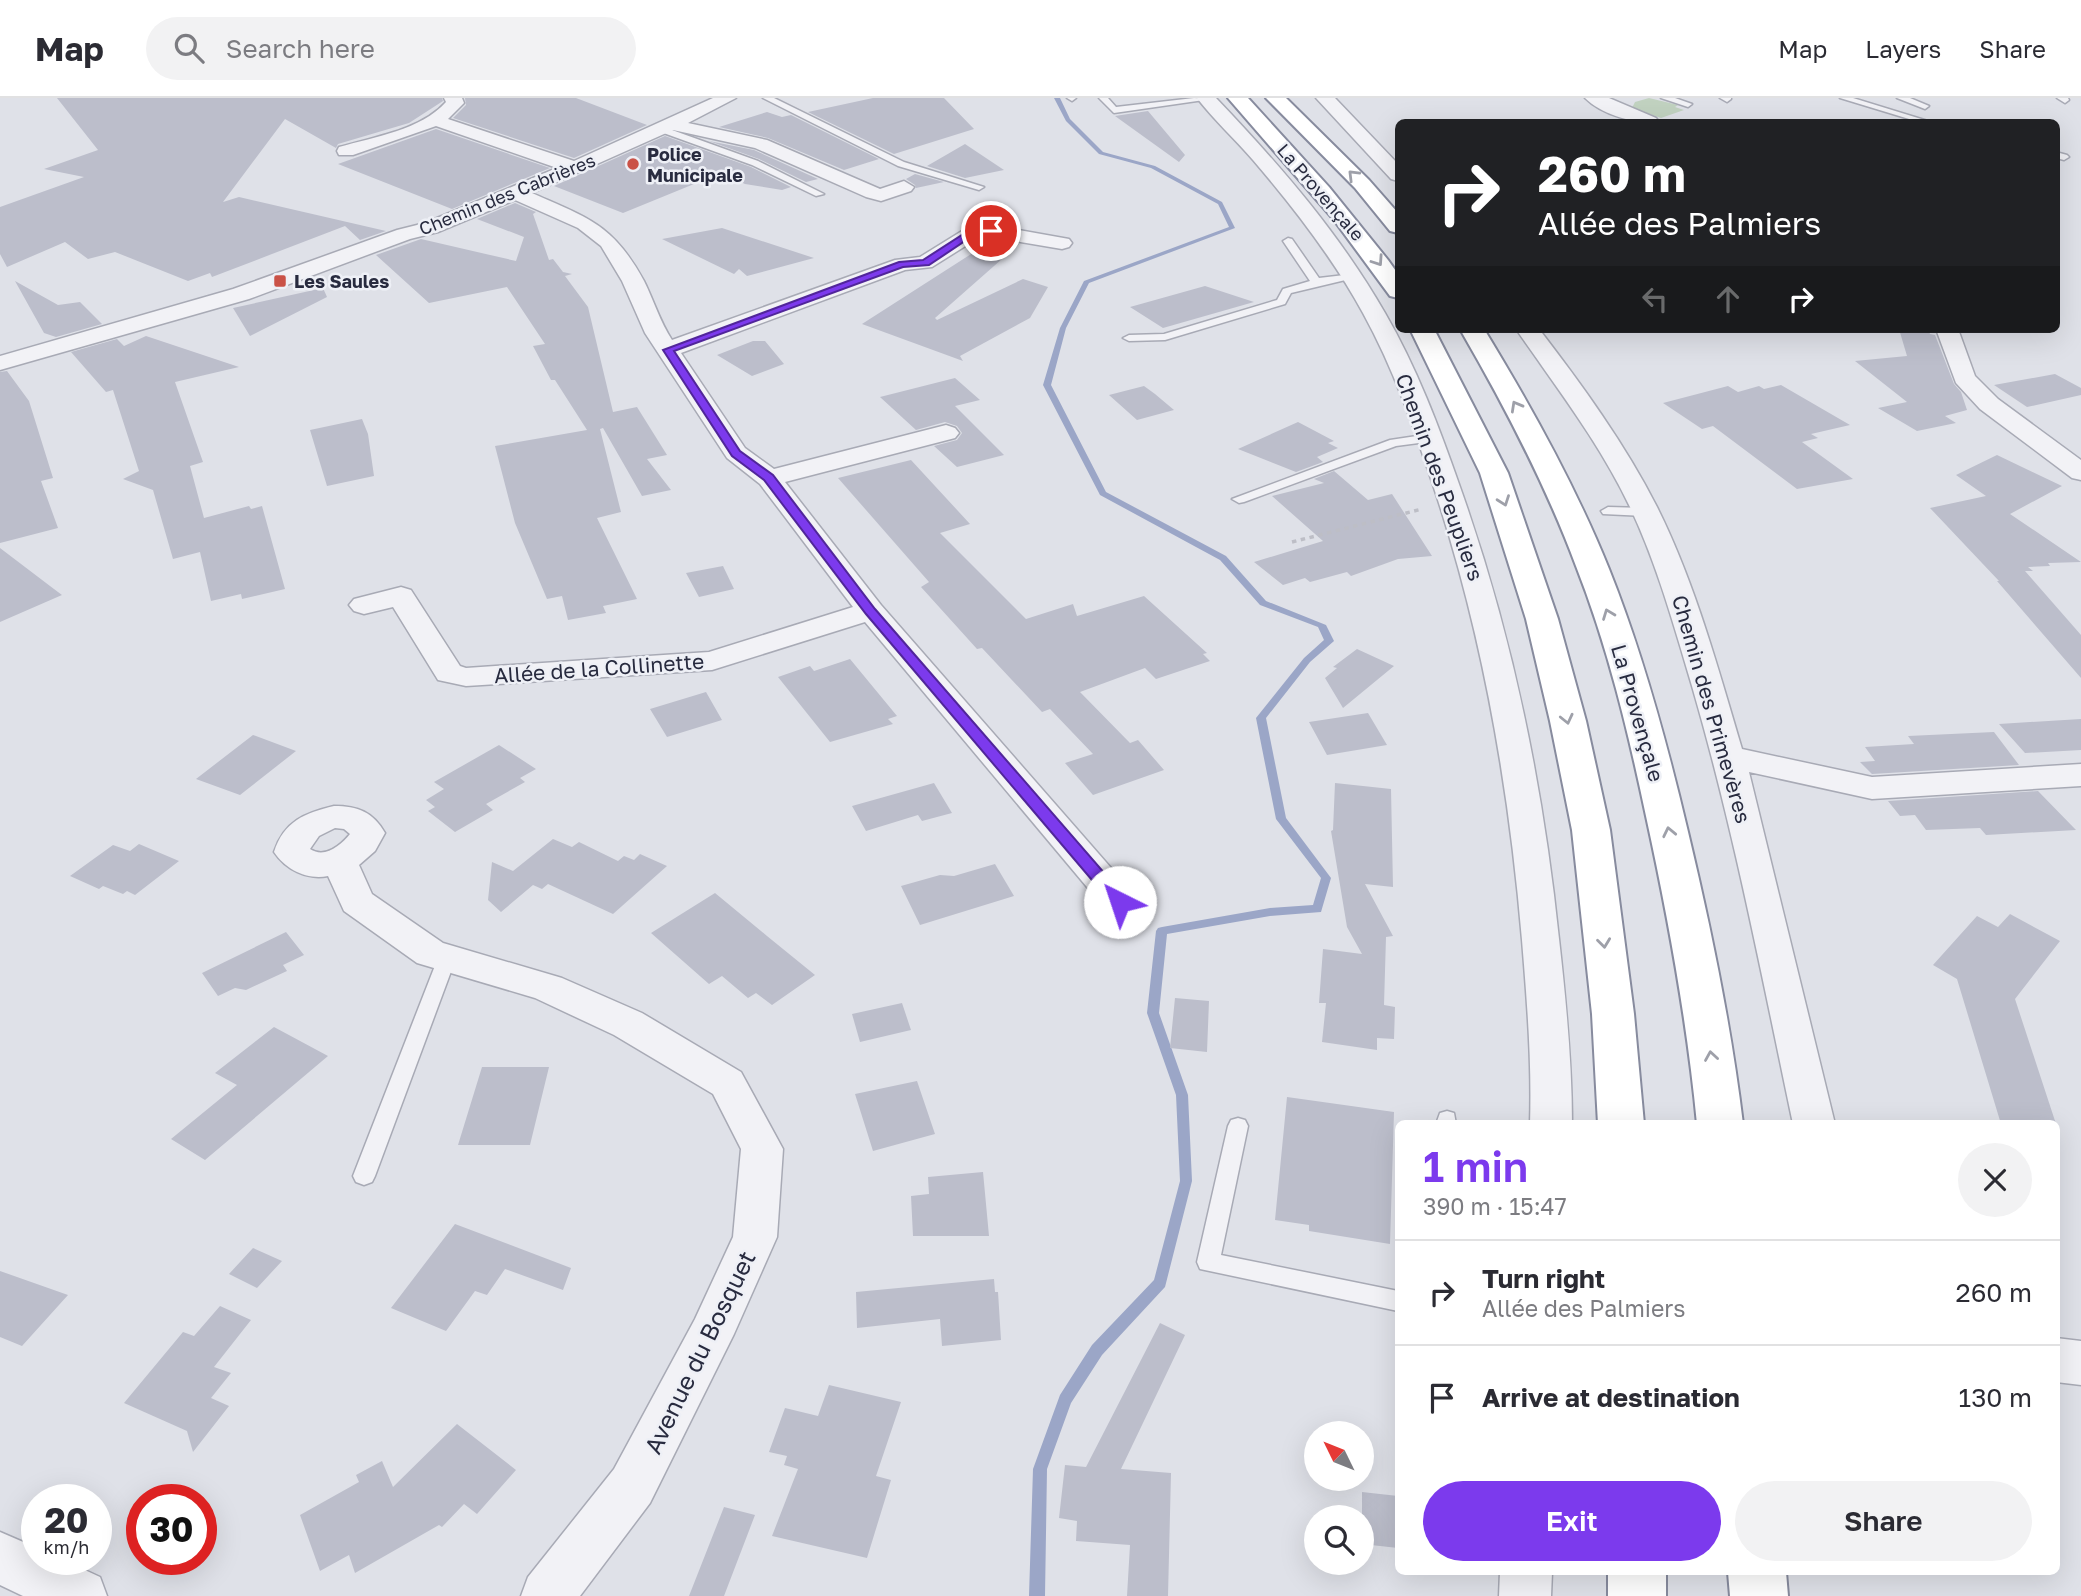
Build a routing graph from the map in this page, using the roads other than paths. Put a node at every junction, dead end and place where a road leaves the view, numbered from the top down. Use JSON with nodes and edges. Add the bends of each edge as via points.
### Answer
{"nodes":[{"id":1,"x":453,"y":98,"type":"edge"},
{"id":2,"x":727,"y":98,"type":"edge"},
{"id":3,"x":766,"y":98,"type":"edge"},
{"id":4,"x":1103,"y":98,"type":"edge"},
{"id":5,"x":1237,"y":98,"type":"edge"},
{"id":6,"x":1275,"y":98,"type":"edge"},
{"id":7,"x":1325,"y":98,"type":"edge"},
{"id":8,"x":1665,"y":98,"type":"edge"},
{"id":9,"x":1844,"y":98,"type":"edge"},
{"id":10,"x":1901,"y":98,"type":"edge"},
{"id":11,"x":1207,"y":99,"type":"edge"},
{"id":12,"x":1602,"y":99,"type":"edge"},
{"id":13,"x":1693,"y":101,"type":"edge"},
{"id":14,"x":683,"y":103,"type":"dead end"},
{"id":15,"x":1925,"y":106,"type":"dead end"},
{"id":16,"x":704,"y":108,"type":"junction"},
{"id":17,"x":1642,"y":119,"type":"edge"},
{"id":18,"x":1917,"y":119,"type":"edge"},
{"id":19,"x":435,"y":120,"type":"junction"},
{"id":20,"x":665,"y":127,"type":"junction"},
{"id":21,"x":346,"y":151,"type":"dead end"},
{"id":22,"x":575,"y":168,"type":"junction"},
{"id":23,"x":1395,"y":171,"type":"edge"},
{"id":24,"x":904,"y":187,"type":"dead end"},
{"id":25,"x":979,"y":187,"type":"dead end"},
{"id":26,"x":517,"y":193,"type":"junction"},
{"id":27,"x":819,"y":194,"type":"dead end"},
{"id":28,"x":1395,"y":222,"type":"edge"},
{"id":29,"x":1288,"y":241,"type":"dead end"},
{"id":30,"x":1062,"y":243,"type":"dead end"},
{"id":31,"x":1353,"y":278,"type":"junction"},
{"id":32,"x":1316,"y":282,"type":"junction"},
{"id":33,"x":1395,"y":286,"type":"edge"},
{"id":34,"x":1424,"y":333,"type":"edge"},
{"id":35,"x":1474,"y":333,"type":"edge"},
{"id":36,"x":1530,"y":333,"type":"edge"},
{"id":37,"x":1948,"y":333,"type":"edge"},
{"id":38,"x":1129,"y":338,"type":"dead end"},
{"id":39,"x":668,"y":350,"type":"junction"},
{"id":40,"x":0,"y":363,"type":"edge"},
{"id":41,"x":946,"y":433,"type":"dead end"},
{"id":42,"x":1430,"y":438,"type":"junction"},
{"id":43,"x":2081,"y":472,"type":"edge"},
{"id":44,"x":769,"y":478,"type":"junction"},
{"id":45,"x":1239,"y":499,"type":"dead end"},
{"id":46,"x":1608,"y":511,"type":"dead end"},
{"id":47,"x":1645,"y":512,"type":"junction"},
{"id":48,"x":364,"y":605,"type":"dead end"},
{"id":49,"x":871,"y":611,"type":"junction"},
{"id":50,"x":1729,"y":757,"type":"junction"},
{"id":51,"x":2081,"y":775,"type":"edge"},
{"id":52,"x":340,"y":861,"type":"dead end"},
{"id":53,"x":1120,"y":902,"type":"dead end"},
{"id":54,"x":447,"y":958,"type":"junction"},
{"id":55,"x":1551,"y":1120,"type":"edge"},
{"id":56,"x":1621,"y":1120,"type":"edge"},
{"id":57,"x":1719,"y":1120,"type":"edge"},
{"id":58,"x":1813,"y":1120,"type":"edge"},
{"id":59,"x":1238,"y":1126,"type":"dead end"},
{"id":60,"x":363,"y":1176,"type":"dead end"},
{"id":61,"x":1395,"y":1300,"type":"edge"},
{"id":62,"x":2060,"y":1360,"type":"edge"},
{"id":63,"x":2081,"y":1363,"type":"edge"},
{"id":64,"x":0,"y":1558,"type":"edge"},
{"id":65,"x":1526,"y":1575,"type":"edge"},
{"id":66,"x":1637,"y":1575,"type":"edge"},
{"id":67,"x":1757,"y":1575,"type":"edge"},
{"id":68,"x":81,"y":1596,"type":"edge"},
{"id":69,"x":547,"y":1596,"type":"edge"},
{"id":70,"x":1525,"y":1596,"type":"edge"},
{"id":71,"x":1637,"y":1596,"type":"edge"},
{"id":72,"x":1759,"y":1596,"type":"edge"}],
"edges":[{"from":1,"to":19,"type":"street","via":[[451,110]]},
{"from":2,"to":16,"type":"street","name":"Chemin des Cabrières"},
{"from":3,"to":25,"type":"lane","via":[[901,164]]},
{"from":4,"to":11,"type":"lane","via":[[1114,110]]},
{"from":5,"to":33,"type":"highway","name":"La Provençale","one_way":true,"via":[[1367,244]]},
{"from":28,"to":6,"type":"highway","name":"La Provençale","one_way":true},
{"from":7,"to":23,"type":"street"},
{"from":8,"to":13,"type":"lane"},
{"from":9,"to":18,"type":"lane"},
{"from":10,"to":15,"type":"lane"},
{"from":11,"to":31,"type":"street","name":"Chemin des Peupliers","via":[[1264,158]]},
{"from":12,"to":17,"type":"street","via":[[1606,105]]},
{"from":14,"to":16,"type":"street"},
{"from":16,"to":20,"type":"street","name":"Chemin des Cabrières"},
{"from":19,"to":21,"type":"street"},
{"from":19,"to":22,"type":"street"},
{"from":20,"to":22,"type":"street","name":"Chemin des Cabrières"},
{"from":20,"to":24,"type":"street","via":[[761,144],[873,193]]},
{"from":20,"to":27,"type":"lane"},
{"from":22,"to":26,"type":"street","name":"Chemin des Cabrières"},
{"from":26,"to":39,"type":"street","via":[[585,224],[609,242]]},
{"from":26,"to":40,"type":"street","name":"Chemin des Cabrières","via":[[241,294]]},
{"from":29,"to":32,"type":"lane"},
{"from":30,"to":39,"type":"street","via":[[991,231],[969,235],[925,263],[902,264]]},
{"from":31,"to":32,"type":"lane"},
{"from":31,"to":42,"type":"street","name":"Chemin des Peupliers","via":[[1393,349]]},
{"from":32,"to":38,"type":"lane","via":[[1287,291],[1281,302],[1165,337]]},
{"from":34,"to":56,"type":"highway","one_way":true,"via":[[1494,473],[1562,696],[1591,830]]},
{"from":57,"to":35,"type":"highway","name":"La Provençale","one_way":true,"via":[[1689,926],[1659,786],[1621,649],[1544,456]]},
{"from":36,"to":47,"type":"street","name":"Chemin des Primevères","via":[[1572,387]]},
{"from":37,"to":43,"type":"street","via":[[1964,378],[1989,404]]},
{"from":39,"to":44,"type":"street","via":[[736,453]]},
{"from":41,"to":44,"type":"street"},
{"from":42,"to":45,"type":"lane","via":[[1394,443]]},
{"from":42,"to":55,"type":"street","name":"Chemin des Peupliers","via":[[1462,504],[1498,655],[1539,912]]},
{"from":44,"to":49,"type":"street"},
{"from":46,"to":47,"type":"lane"},
{"from":47,"to":50,"type":"street","name":"Chemin des Primevères","via":[[1676,587]]},
{"from":48,"to":49,"type":"street","name":"Allée de la Collinette","via":[[401,596],[449,673],[466,677],[712,661]]},
{"from":49,"to":53,"type":"street"},
{"from":50,"to":51,"type":"street","via":[[1872,788]]},
{"from":50,"to":58,"type":"street","name":"Chemin des Primevères"},
{"from":52,"to":54,"type":"street","name":"Avenue du Bosquet","via":[[357,902],[430,953]]},
{"from":54,"to":60,"type":"lane"},
{"from":54,"to":69,"type":"street","name":"Avenue du Bosquet","via":[[548,988],[628,1024],[727,1083],[762,1149],[755,1237],[711,1334],[632,1486]]},
{"from":59,"to":61,"type":"lane","via":[[1208,1262]]},
{"from":62,"to":63,"type":"street"},
{"from":64,"to":68,"type":"street"},
{"from":65,"to":70,"type":"street"},
{"from":66,"to":71,"type":"highway"},
{"from":67,"to":72,"type":"highway"}]}
